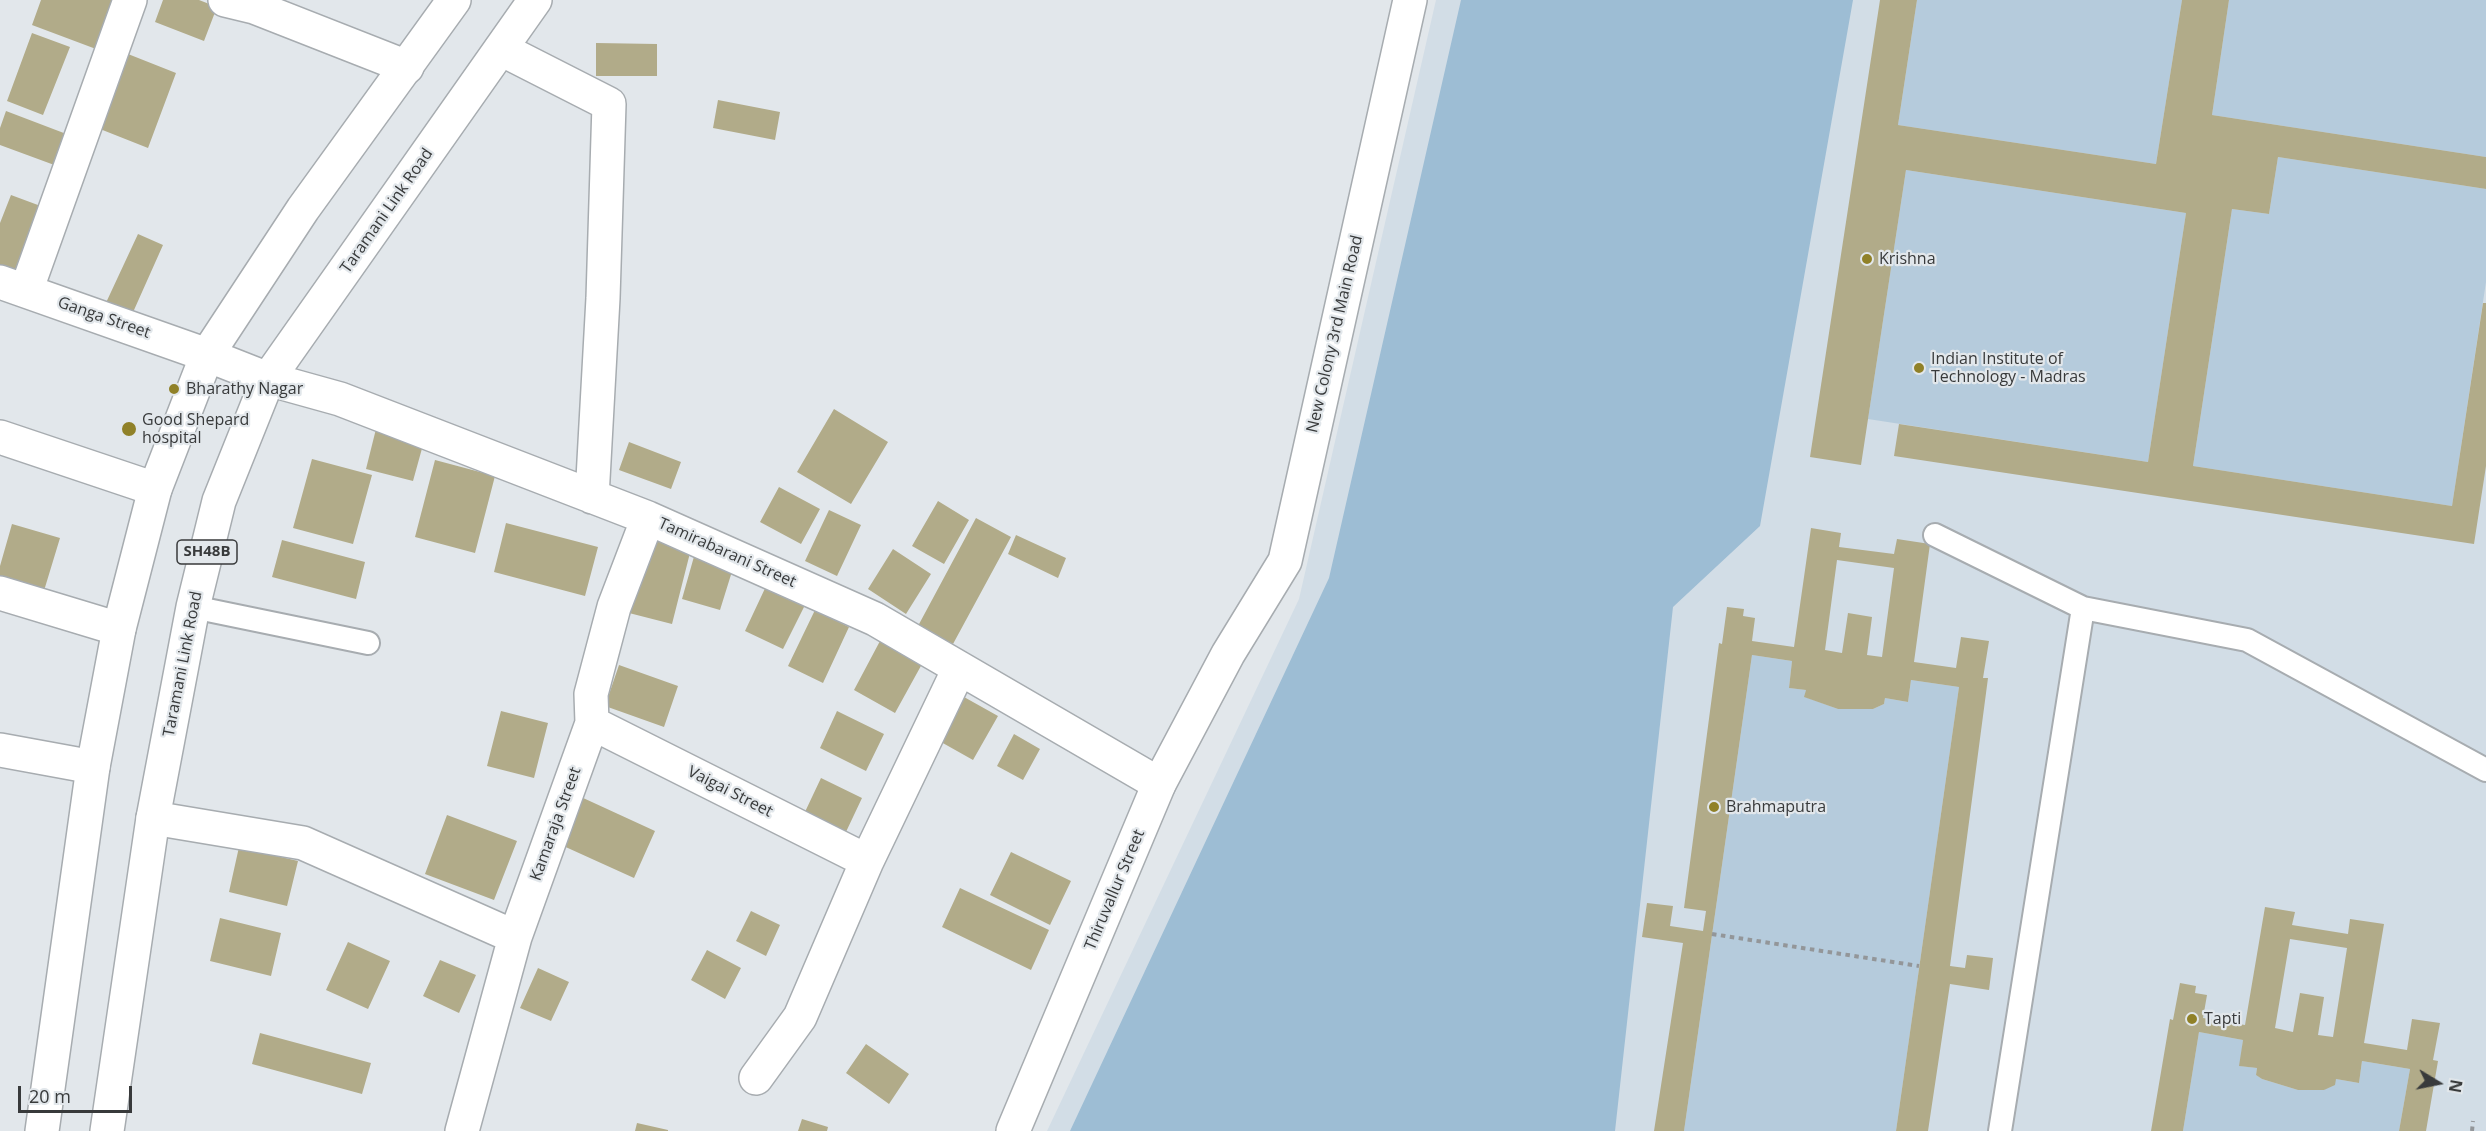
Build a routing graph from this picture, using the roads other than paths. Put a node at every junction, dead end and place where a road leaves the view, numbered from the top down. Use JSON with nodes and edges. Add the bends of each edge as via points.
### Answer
{"nodes":[{"id":1,"x":130,"y":0,"type":"edge"},
{"id":2,"x":225,"y":0,"type":"edge"},
{"id":3,"x":454,"y":0,"type":"edge"},
{"id":4,"x":535,"y":0,"type":"edge"},
{"id":5,"x":1410,"y":0,"type":"edge"},
{"id":6,"x":501,"y":49,"type":"junction"},
{"id":7,"x":406,"y":67,"type":"junction"},
{"id":8,"x":13,"y":287,"type":"edge"},
{"id":9,"x":207,"y":355,"type":"junction"},
{"id":10,"x":268,"y":379,"type":"junction"},
{"id":11,"x":0,"y":437,"type":"edge"},
{"id":12,"x":155,"y":489,"type":"junction"},
{"id":13,"x":592,"y":497,"type":"junction"},
{"id":14,"x":648,"y":518,"type":"junction"},
{"id":15,"x":1935,"y":535,"type":"dead end"},
{"id":16,"x":0,"y":593,"type":"edge"},
{"id":17,"x":194,"y":607,"type":"junction"},
{"id":18,"x":2083,"y":608,"type":"junction"},
{"id":19,"x":119,"y":629,"type":"junction"},
{"id":20,"x":368,"y":643,"type":"dead end"},
{"id":21,"x":1227,"y":654,"type":"joint"},
{"id":22,"x":959,"y":669,"type":"junction"},
{"id":23,"x":592,"y":723,"type":"junction"},
{"id":24,"x":0,"y":750,"type":"edge"},
{"id":25,"x":93,"y":767,"type":"junction"},
{"id":26,"x":2486,"y":770,"type":"edge"},
{"id":27,"x":1159,"y":784,"type":"junction"},
{"id":28,"x":153,"y":818,"type":"junction"},
{"id":29,"x":867,"y":861,"type":"junction"},
{"id":30,"x":515,"y":937,"type":"junction"},
{"id":31,"x":756,"y":1078,"type":"dead end"},
{"id":32,"x":42,"y":1131,"type":"edge"},
{"id":33,"x":107,"y":1131,"type":"edge"},
{"id":34,"x":462,"y":1131,"type":"edge"},
{"id":35,"x":1013,"y":1131,"type":"edge"},
{"id":36,"x":2000,"y":1131,"type":"edge"}],
"edges":[{"from":1,"to":8,"type":"street"},
{"from":2,"to":7,"type":"street","via":[[255,7]]},
{"from":3,"to":7,"type":"street"},
{"from":4,"to":6,"type":"street","name":"Taramani Link Road","number":"SH48B"},
{"from":5,"to":21,"type":"street","name":"New Colony 3rd Main Road","via":[[1285,561]]},
{"from":6,"to":10,"type":"street","name":"Taramani Link Road","number":"SH48B"},
{"from":6,"to":13,"type":"street","via":[[609,104]]},
{"from":7,"to":9,"type":"street","via":[[303,208]]},
{"from":8,"to":9,"type":"street","name":"Ganga Street"},
{"from":9,"to":10,"type":"street","name":"Ganga Street"},
{"from":9,"to":12,"type":"street"},
{"from":10,"to":13,"type":"street","name":"Tamirabarani Street","via":[[340,399]]},
{"from":10,"to":17,"type":"street","name":"Taramani Link Road","number":"SH48B","via":[[219,501]]},
{"from":11,"to":12,"type":"street"},
{"from":12,"to":19,"type":"street"},
{"from":13,"to":14,"type":"street","name":"Tamirabarani Street"},
{"from":14,"to":22,"type":"street","name":"Tamirabarani Street","via":[[875,619]]},
{"from":14,"to":23,"type":"street","name":"Kamaraja Street","via":[[611,618],[591,694]]},
{"from":15,"to":18,"type":"lane"},
{"from":16,"to":19,"type":"street"},
{"from":17,"to":20,"type":"lane"},
{"from":17,"to":28,"type":"street","name":"Taramani Link Road","number":"SH48B"},
{"from":18,"to":26,"type":"lane","via":[[2247,640]]},
{"from":18,"to":36,"type":"lane"},
{"from":19,"to":25,"type":"street"},
{"from":21,"to":27,"type":"street","name":"Thiruvallur Street"},
{"from":22,"to":27,"type":"street","name":"Tamirabarani Street"},
{"from":22,"to":29,"type":"street"},
{"from":23,"to":29,"type":"street","name":"Vaigai Street"},
{"from":23,"to":30,"type":"street","name":"Kamaraja Street"},
{"from":24,"to":25,"type":"street"},
{"from":25,"to":32,"type":"street"},
{"from":27,"to":35,"type":"street","name":"Thiruvallur Street"},
{"from":28,"to":30,"type":"street","via":[[303,843]]},
{"from":28,"to":33,"type":"street","name":"Taramani Link Road","number":"SH48B"},
{"from":29,"to":31,"type":"street","via":[[800,1017]]},
{"from":30,"to":34,"type":"street","name":"Kamaraja Street"}]}
